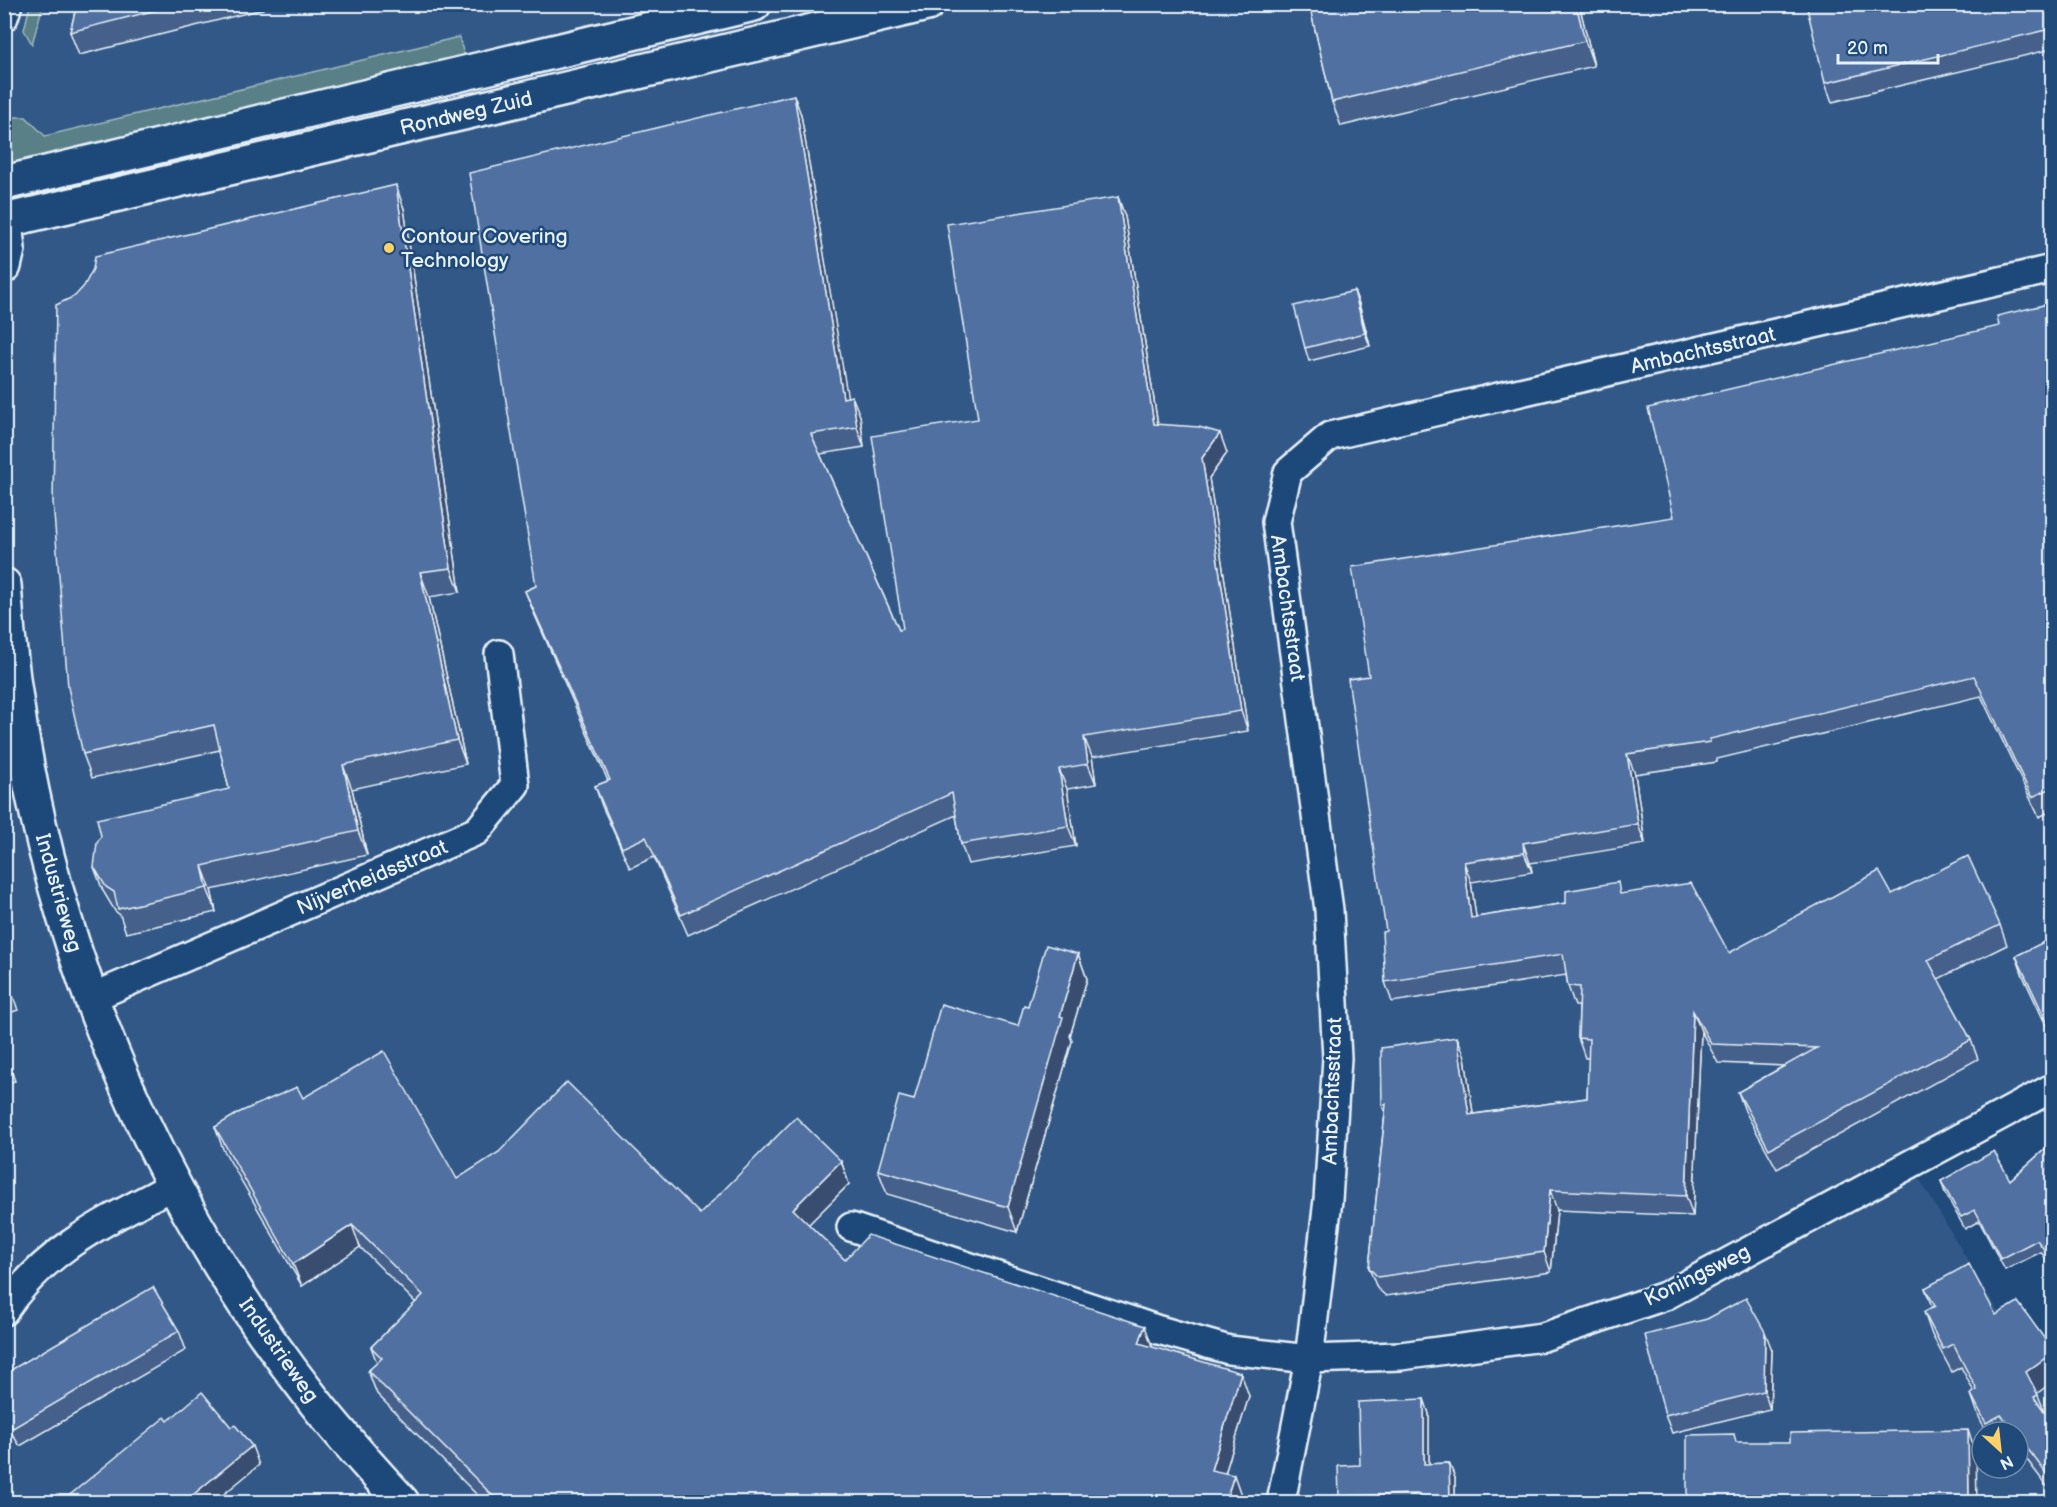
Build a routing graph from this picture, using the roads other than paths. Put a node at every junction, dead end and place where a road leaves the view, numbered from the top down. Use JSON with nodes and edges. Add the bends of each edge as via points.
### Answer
{"nodes":[{"id":1,"x":8,"y":4,"type":"edge"},
{"id":2,"x":754,"y":4,"type":"edge"},
{"id":3,"x":927,"y":4,"type":"edge"},
{"id":4,"x":4,"y":17,"type":"edge"},
{"id":5,"x":4,"y":183,"type":"edge"},
{"id":6,"x":5,"y":219,"type":"edge"},
{"id":7,"x":4,"y":266,"type":"edge"},
{"id":8,"x":2052,"y":269,"type":"edge"},
{"id":9,"x":4,"y":585,"type":"edge"},
{"id":10,"x":499,"y":654,"type":"dead end"},
{"id":11,"x":91,"y":998,"type":"junction"},
{"id":12,"x":2052,"y":1088,"type":"edge"},
{"id":13,"x":174,"y":1185,"type":"junction"},
{"id":14,"x":851,"y":1227,"type":"dead end"},
{"id":15,"x":4,"y":1311,"type":"edge"},
{"id":16,"x":1309,"y":1359,"type":"junction"},
{"id":17,"x":402,"y":1503,"type":"edge"},
{"id":18,"x":1281,"y":1503,"type":"edge"}],
"edges":[{"from":1,"to":4,"type":"street"},
{"from":2,"to":5,"type":"main road","name":"Rondweg Zuid"},
{"from":3,"to":6,"type":"main road","name":"Rondweg Zuid"},
{"from":6,"to":7,"type":"main road","via":[[8,249]]},
{"from":8,"to":16,"type":"street","name":"Ambachtsstraat","via":[[1330,436],[1288,472],[1276,522],[1329,910],[1338,1058],[1328,1200]]},
{"from":9,"to":11,"type":"main road","name":"Industrieweg","via":[[8,644],[31,787],[63,917]]},
{"from":10,"to":11,"type":"street","name":"Nijverheidsstraat","via":[[515,785],[477,831]]},
{"from":11,"to":13,"type":"main road","name":"Industrieweg"},
{"from":12,"to":16,"type":"street","name":"Koningsweg","via":[[1665,1296],[1543,1337],[1401,1356]]},
{"from":13,"to":15,"type":"street","via":[[70,1242],[40,1265]]},
{"from":13,"to":17,"type":"main road","name":"Industrieweg","via":[[274,1346],[314,1401]]},
{"from":14,"to":16,"type":"street","via":[[1159,1330],[1229,1350]]},
{"from":16,"to":18,"type":"street","name":"Ambachtsstraat"}]}
